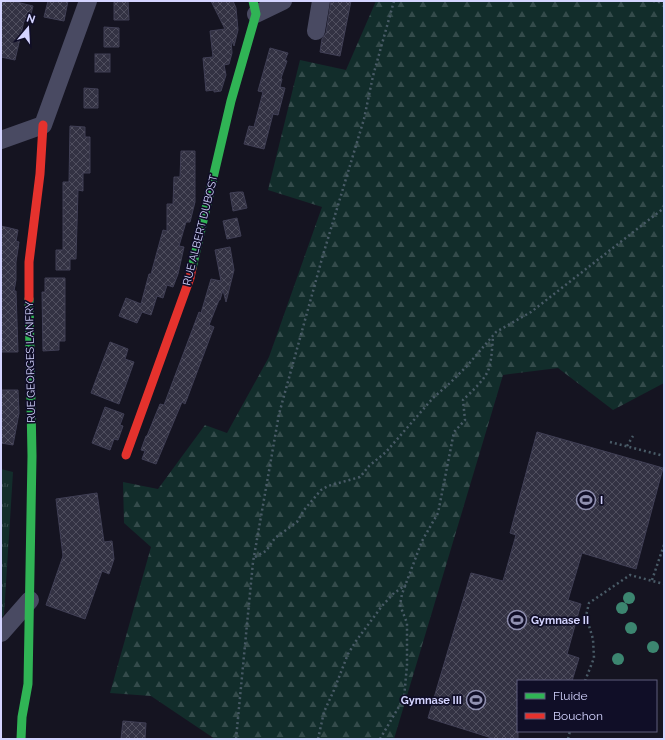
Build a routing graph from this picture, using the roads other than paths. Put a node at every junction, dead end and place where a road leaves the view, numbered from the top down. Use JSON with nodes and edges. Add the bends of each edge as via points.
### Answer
{"nodes":[{"id":1,"x":88,"y":1,"type":"edge"},
{"id":2,"x":283,"y":1,"type":"edge"},
{"id":3,"x":321,"y":1,"type":"edge"},
{"id":4,"x":254,"y":7,"type":"edge"},
{"id":5,"x":316,"y":31,"type":"dead end"},
{"id":6,"x":43,"y":125,"type":"junction"},
{"id":7,"x":1,"y":140,"type":"edge"},
{"id":8,"x":126,"y":455,"type":"dead end"},
{"id":9,"x":30,"y":600,"type":"junction"},
{"id":10,"x":1,"y":633,"type":"edge"},
{"id":11,"x":21,"y":739,"type":"edge"}],
"edges":[{"from":1,"to":6,"type":"street"},
{"from":2,"to":4,"type":"street"},
{"from":3,"to":5,"type":"street"},
{"from":4,"to":8,"type":"street","name":"RUE ALBERT DUBOST","via":[[190,278]]},
{"from":6,"to":7,"type":"street"},
{"from":6,"to":9,"type":"street","name":"RUE GEORGES LANFRY","via":[[29,262],[32,456]]},
{"from":9,"to":10,"type":"street"},
{"from":9,"to":11,"type":"street","name":"RUE GEORGES LANFRY","via":[[28,684]]}]}
